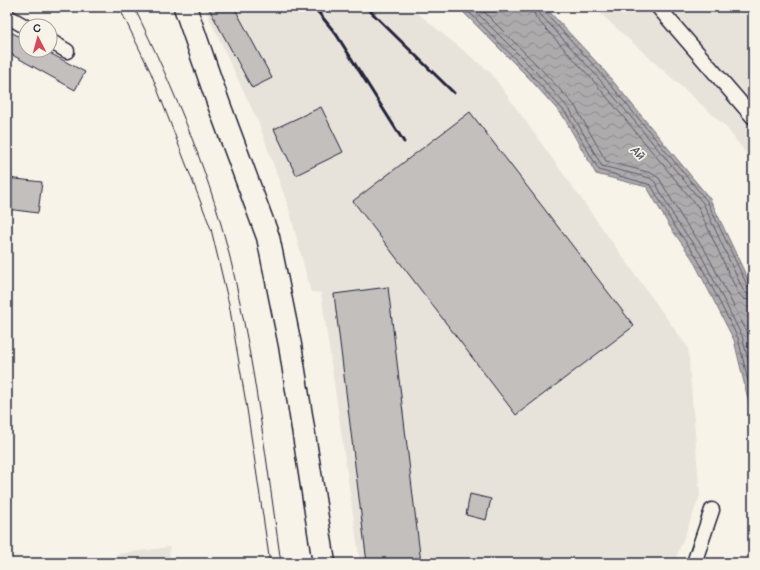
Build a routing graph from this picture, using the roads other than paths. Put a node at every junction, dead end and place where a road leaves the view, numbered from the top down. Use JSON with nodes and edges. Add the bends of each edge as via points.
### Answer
{"nodes":[{"id":1,"x":185,"y":7,"type":"edge"},
{"id":2,"x":658,"y":7,"type":"edge"},
{"id":3,"x":7,"y":16,"type":"edge"},
{"id":4,"x":18,"y":22,"type":"edge"},
{"id":5,"x":58,"y":45,"type":"edge"},
{"id":6,"x":67,"y":50,"type":"dead end"},
{"id":7,"x":753,"y":117,"type":"edge"},
{"id":8,"x":712,"y":510,"type":"dead end"},
{"id":9,"x":324,"y":563,"type":"edge"},
{"id":10,"x":694,"y":563,"type":"edge"}],
"edges":[{"from":1,"to":9,"type":"main road","via":[[268,237],[290,345]]},
{"from":2,"to":7,"type":"lane"},
{"from":3,"to":4,"type":"lane"},
{"from":5,"to":6,"type":"lane"},
{"from":8,"to":10,"type":"lane"}]}
